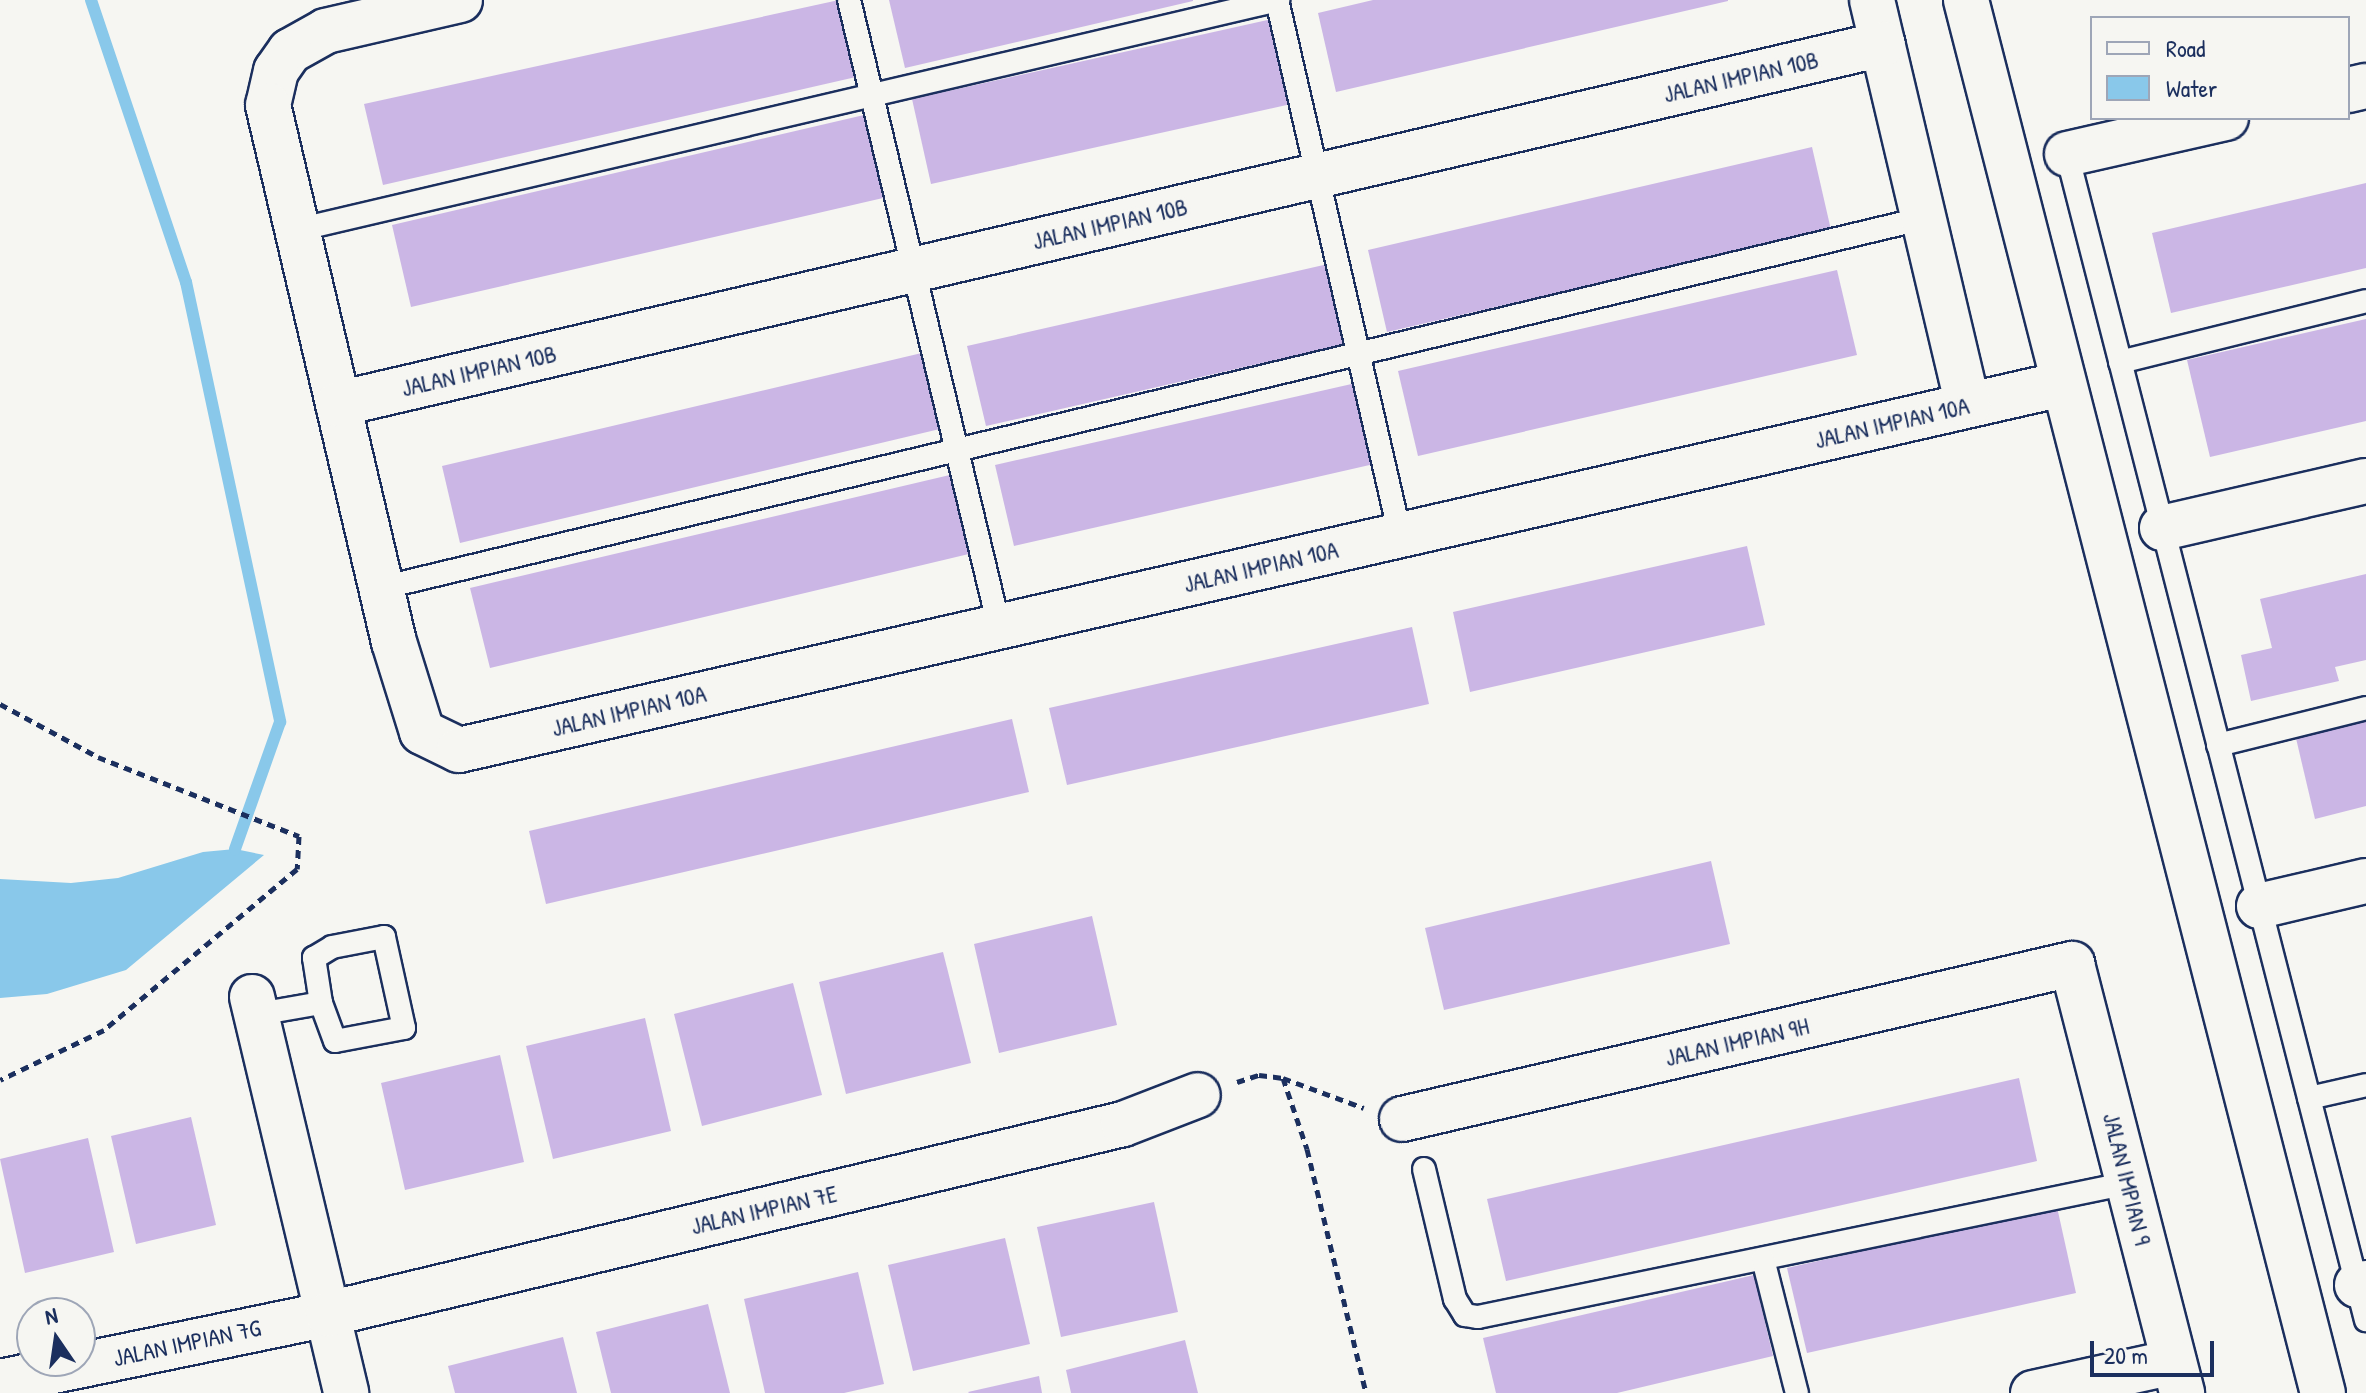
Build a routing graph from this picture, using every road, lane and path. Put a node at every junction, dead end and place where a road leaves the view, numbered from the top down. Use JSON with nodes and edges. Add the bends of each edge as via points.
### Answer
{"nodes":[{"id":1,"x":460,"y":0,"type":"edge"},
{"id":2,"x":849,"y":0,"type":"edge"},
{"id":3,"x":1277,"y":0,"type":"edge"},
{"id":4,"x":1872,"y":0,"type":"edge"},
{"id":5,"x":1966,"y":0,"type":"edge"},
{"id":6,"x":1883,"y":44,"type":"junction"},
{"id":7,"x":872,"y":95,"type":"junction"},
{"id":8,"x":2217,"y":120,"type":"edge"},
{"id":9,"x":2067,"y":154,"type":"joint"},
{"id":10,"x":1318,"y":176,"type":"junction"},
{"id":11,"x":1924,"y":218,"type":"junction"},
{"id":12,"x":297,"y":230,"type":"junction"},
{"id":13,"x":914,"y":270,"type":"junction"},
{"id":14,"x":2366,"y":301,"type":"edge"},
{"id":15,"x":1358,"y":354,"type":"junction"},
{"id":16,"x":2120,"y":362,"type":"junction"},
{"id":17,"x":2062,"y":384,"type":"junction"},
{"id":18,"x":338,"y":404,"type":"junction"},
{"id":19,"x":1968,"y":405,"type":"junction"},
{"id":20,"x":957,"y":450,"type":"junction"},
{"id":21,"x":2366,"y":481,"type":"edge"},
{"id":22,"x":2162,"y":528,"type":"junction"},
{"id":23,"x":1400,"y":535,"type":"junction"},
{"id":24,"x":381,"y":588,"type":"junction"},
{"id":25,"x":999,"y":626,"type":"junction"},
{"id":26,"x":0,"y":704,"type":"edge"},
{"id":27,"x":2366,"y":708,"type":"edge"},
{"id":28,"x":2218,"y":745,"type":"junction"},
{"id":29,"x":2366,"y":881,"type":"edge"},
{"id":30,"x":2259,"y":906,"type":"junction"},
{"id":31,"x":2072,"y":964,"type":"joint"},
{"id":32,"x":321,"y":1003,"type":"junction"},
{"id":33,"x":255,"y":1006,"type":"joint"},
{"id":34,"x":1283,"y":1078,"type":"junction"},
{"id":35,"x":0,"y":1080,"type":"edge"},
{"id":36,"x":2366,"y":1085,"type":"edge"},
{"id":37,"x":1198,"y":1095,"type":"joint"},
{"id":38,"x":2309,"y":1098,"type":"junction"},
{"id":39,"x":1402,"y":1119,"type":"joint"},
{"id":40,"x":1424,"y":1169,"type":"dead end"},
{"id":41,"x":2128,"y":1183,"type":"junction"},
{"id":42,"x":1763,"y":1259,"type":"junction"},
{"id":43,"x":2363,"y":1296,"type":"edge"},
{"id":44,"x":328,"y":1314,"type":"junction"},
{"id":45,"x":2178,"y":1378,"type":"edge"},
{"id":46,"x":0,"y":1382,"type":"edge"},
{"id":47,"x":346,"y":1393,"type":"edge"},
{"id":48,"x":1366,"y":1393,"type":"edge"},
{"id":49,"x":1797,"y":1393,"type":"edge"},
{"id":50,"x":2033,"y":1393,"type":"edge"},
{"id":51,"x":2323,"y":1393,"type":"edge"}],
"edges":[{"from":1,"to":12,"type":"street","via":[[326,31],[290,51],[276,71],[268,105]]},
{"from":2,"to":7,"type":"lane"},
{"from":3,"to":7,"type":"lane"},
{"from":3,"to":10,"type":"lane"},
{"from":4,"to":6,"type":"street"},
{"from":5,"to":17,"type":"street"},
{"from":6,"to":10,"type":"street","name":"JALAN IMPIAN 10B"},
{"from":6,"to":11,"type":"street"},
{"from":7,"to":12,"type":"lane"},
{"from":7,"to":13,"type":"lane"},
{"from":8,"to":9,"type":"street"},
{"from":9,"to":16,"type":"lane"},
{"from":10,"to":13,"type":"street","name":"JALAN IMPIAN 10B"},
{"from":10,"to":15,"type":"lane"},
{"from":11,"to":15,"type":"lane"},
{"from":11,"to":19,"type":"street"},
{"from":12,"to":18,"type":"street"},
{"from":13,"to":18,"type":"street","name":"JALAN IMPIAN 10B"},
{"from":13,"to":20,"type":"lane"},
{"from":14,"to":16,"type":"lane"},
{"from":15,"to":20,"type":"lane"},
{"from":15,"to":23,"type":"lane"},
{"from":16,"to":22,"type":"lane"},
{"from":17,"to":19,"type":"street","name":"JALAN IMPIAN 10A"},
{"from":17,"to":51,"type":"street"},
{"from":18,"to":24,"type":"street"},
{"from":19,"to":23,"type":"street","name":"JALAN IMPIAN 10A"},
{"from":20,"to":24,"type":"lane"},
{"from":20,"to":25,"type":"lane"},
{"from":21,"to":22,"type":"street"},
{"from":22,"to":28,"type":"lane"},
{"from":23,"to":25,"type":"street","name":"JALAN IMPIAN 10A"},
{"from":24,"to":25,"type":"street","name":"JALAN IMPIAN 10A","via":[[422,732],[459,750]]},
{"from":26,"to":35,"type":"path","via":[[98,757],[299,836],[297,869],[104,1030]]},
{"from":27,"to":28,"type":"lane"},
{"from":28,"to":30,"type":"lane"},
{"from":29,"to":30,"type":"street"},
{"from":30,"to":38,"type":"lane"},
{"from":31,"to":39,"type":"street","name":"JALAN IMPIAN 9H"},
{"from":31,"to":41,"type":"street","name":"JALAN IMPIAN 9"},
{"from":32,"to":32,"type":"lane","via":[[314,958],[332,947],[384,937],[404,1028],[335,1041]]},
{"from":32,"to":33,"type":"lane"},
{"from":33,"to":44,"type":"street"},
{"from":34,"to":37,"type":"path","via":[[1259,1075]]},
{"from":34,"to":39,"type":"path","via":[[1327,1098]]},
{"from":34,"to":48,"type":"path","via":[[1307,1149]]},
{"from":36,"to":38,"type":"lane"},
{"from":37,"to":44,"type":"street","name":"JALAN IMPIAN 7E","via":[[1123,1124]]},
{"from":38,"to":43,"type":"lane"},
{"from":40,"to":42,"type":"lane","via":[[1455,1299],[1465,1315],[1478,1317]]},
{"from":41,"to":42,"type":"lane"},
{"from":41,"to":45,"type":"street","name":"JALAN IMPIAN 9"},
{"from":42,"to":49,"type":"lane"},
{"from":44,"to":46,"type":"street","name":"JALAN IMPIAN 7G"},
{"from":44,"to":47,"type":"street"},
{"from":45,"to":50,"type":"street"}]}
